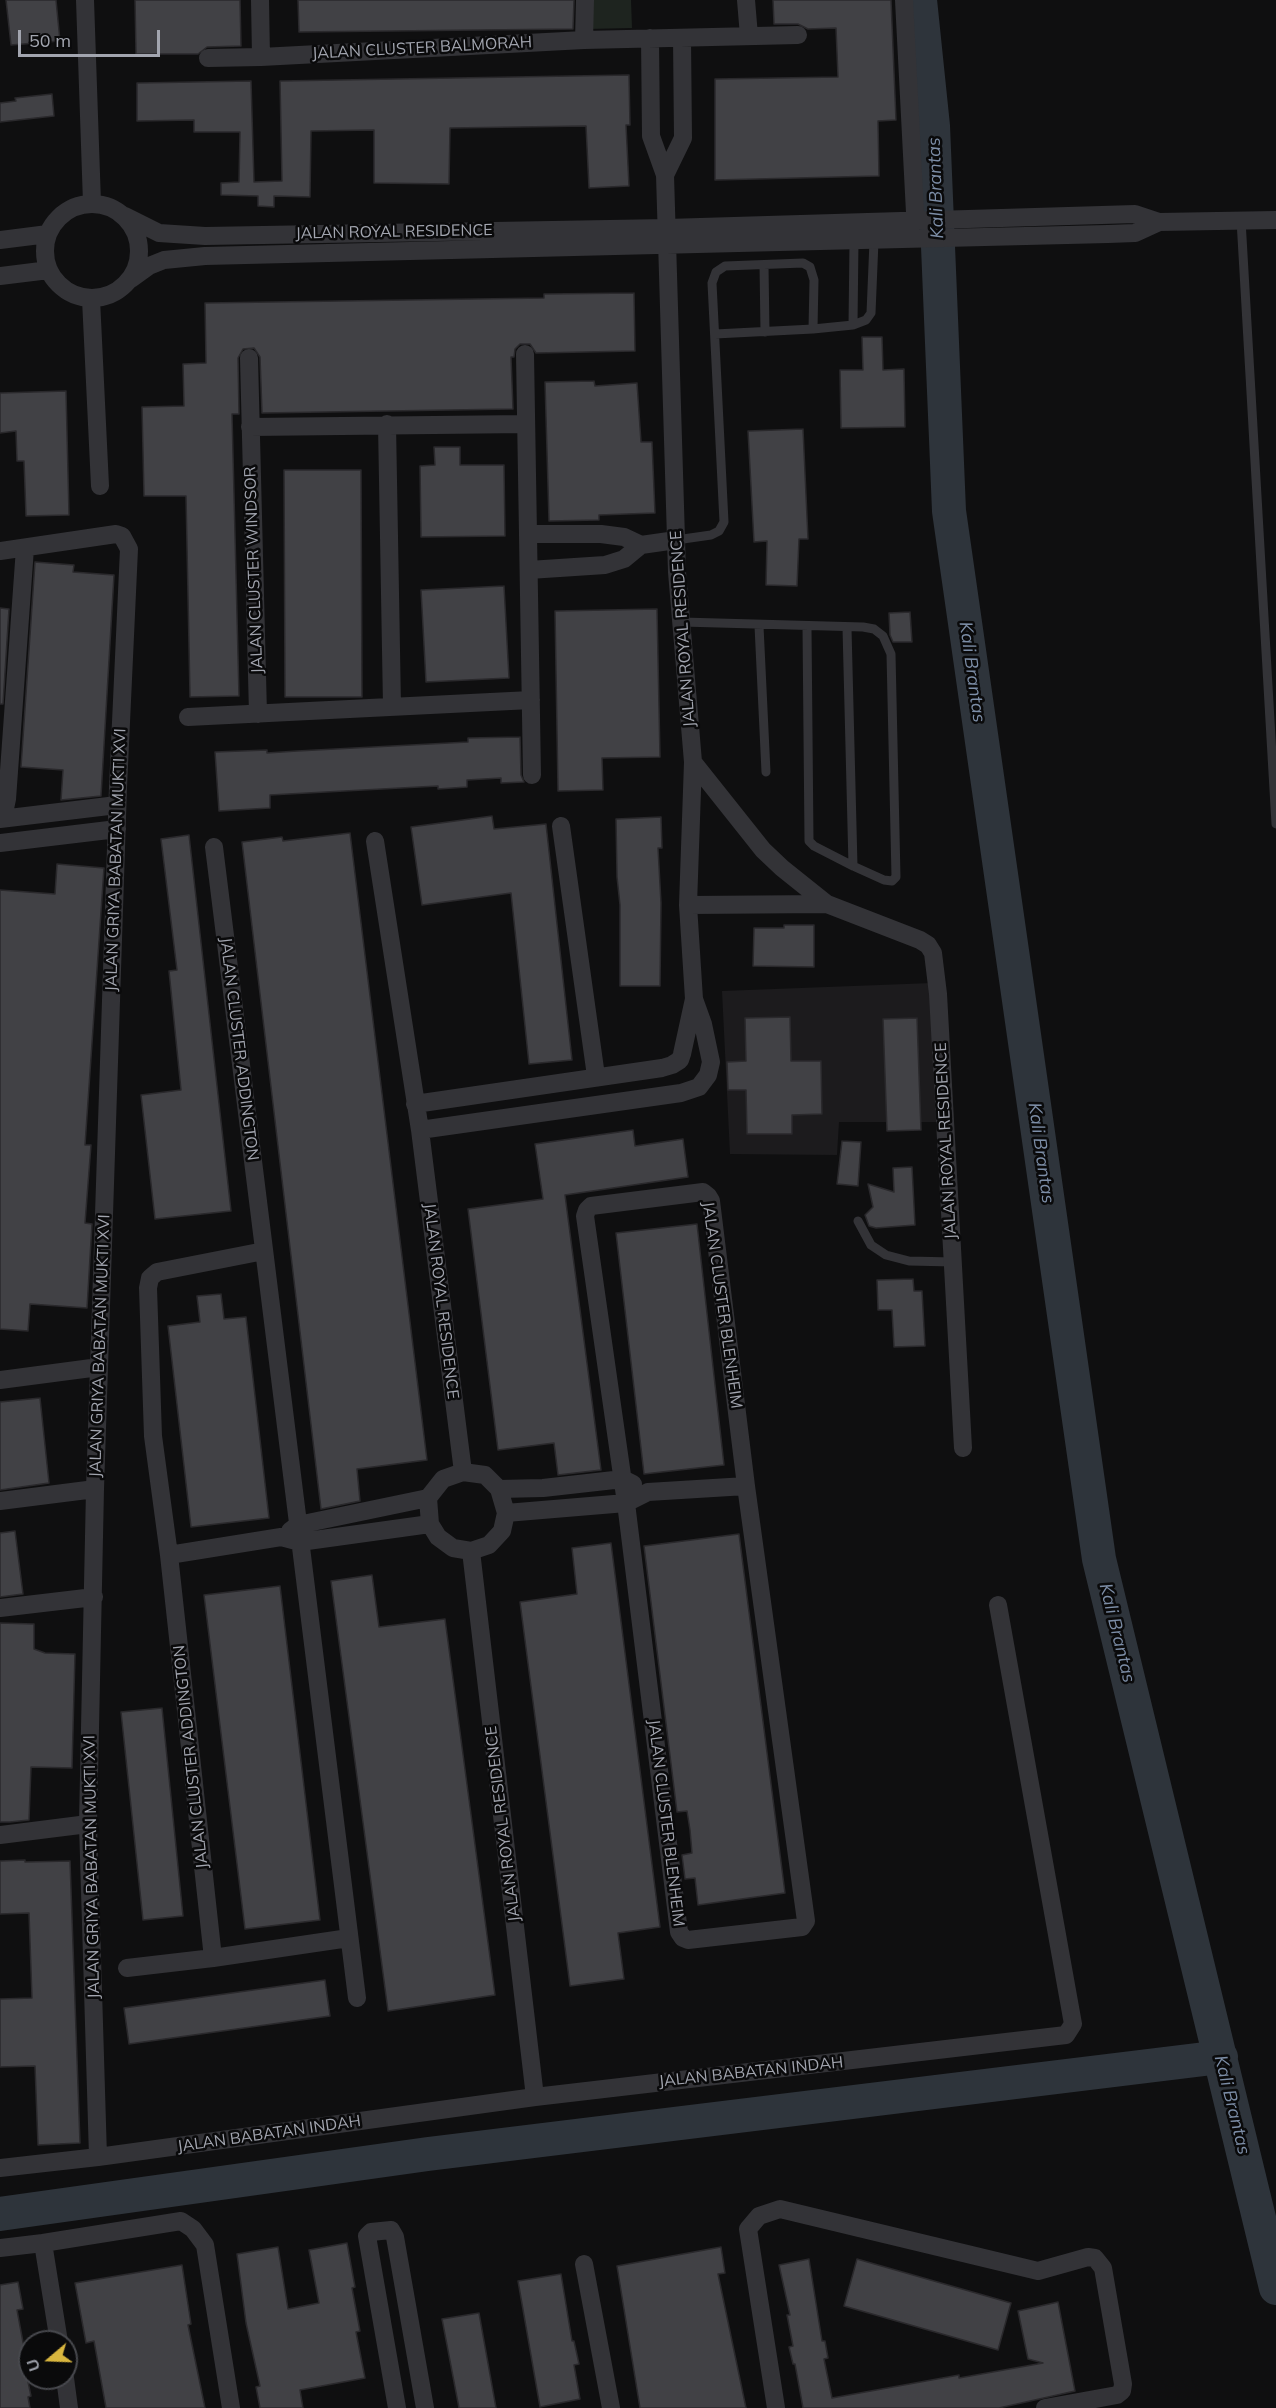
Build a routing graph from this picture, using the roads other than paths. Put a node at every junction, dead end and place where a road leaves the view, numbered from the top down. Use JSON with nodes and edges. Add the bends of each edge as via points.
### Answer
{"nodes":[{"id":1,"x":85,"y":0,"type":"edge"},
{"id":2,"x":260,"y":0,"type":"edge"},
{"id":3,"x":585,"y":0,"type":"edge"},
{"id":4,"x":746,"y":0,"type":"edge"},
{"id":5,"x":904,"y":0,"type":"edge"},
{"id":6,"x":798,"y":35,"type":"dead end"},
{"id":7,"x":749,"y":36,"type":"junction"},
{"id":8,"x":650,"y":38,"type":"junction"},
{"id":9,"x":681,"y":38,"type":"junction"},
{"id":10,"x":584,"y":40,"type":"junction"},
{"id":11,"x":208,"y":57,"type":"dead end"},
{"id":12,"x":261,"y":57,"type":"junction"},
{"id":13,"x":665,"y":176,"type":"junction"},
{"id":14,"x":92,"y":203,"type":"junction"},
{"id":15,"x":125,"y":216,"type":"junction"},
{"id":16,"x":922,"y":220,"type":"junction"},
{"id":17,"x":1240,"y":220,"type":"junction"},
{"id":18,"x":1276,"y":220,"type":"edge"},
{"id":19,"x":1159,"y":222,"type":"junction"},
{"id":20,"x":48,"y":234,"type":"junction"},
{"id":21,"x":667,"y":236,"type":"junction"},
{"id":22,"x":921,"y":239,"type":"junction"},
{"id":23,"x":0,"y":240,"type":"edge"},
{"id":24,"x":854,"y":241,"type":"junction"},
{"id":25,"x":874,"y":241,"type":"junction"},
{"id":26,"x":764,"y":265,"type":"junction"},
{"id":27,"x":49,"y":270,"type":"junction"},
{"id":28,"x":0,"y":276,"type":"edge"},
{"id":29,"x":131,"y":279,"type":"junction"},
{"id":30,"x":91,"y":299,"type":"junction"},
{"id":31,"x":852,"y":325,"type":"junction"},
{"id":32,"x":813,"y":329,"type":"junction"},
{"id":33,"x":765,"y":332,"type":"junction"},
{"id":34,"x":715,"y":334,"type":"junction"},
{"id":35,"x":525,"y":354,"type":"dead end"},
{"id":36,"x":249,"y":358,"type":"dead end"},
{"id":37,"x":387,"y":424,"type":"junction"},
{"id":38,"x":526,"y":424,"type":"junction"},
{"id":39,"x":250,"y":427,"type":"junction"},
{"id":40,"x":100,"y":486,"type":"dead end"},
{"id":41,"x":529,"y":534,"type":"junction"},
{"id":42,"x":676,"y":540,"type":"junction"},
{"id":43,"x":641,"y":545,"type":"junction"},
{"id":44,"x":26,"y":548,"type":"junction"},
{"id":45,"x":0,"y":551,"type":"edge"},
{"id":46,"x":529,"y":570,"type":"junction"},
{"id":47,"x":682,"y":622,"type":"junction"},
{"id":48,"x":759,"y":626,"type":"junction"},
{"id":49,"x":807,"y":627,"type":"junction"},
{"id":50,"x":847,"y":628,"type":"junction"},
{"id":51,"x":531,"y":700,"type":"junction"},
{"id":52,"x":392,"y":706,"type":"junction"},
{"id":53,"x":258,"y":714,"type":"junction"},
{"id":54,"x":188,"y":717,"type":"dead end"},
{"id":55,"x":693,"y":762,"type":"junction"},
{"id":56,"x":766,"y":772,"type":"dead end"},
{"id":57,"x":532,"y":775,"type":"dead end"},
{"id":58,"x":117,"y":805,"type":"junction"},
{"id":59,"x":2,"y":819,"type":"edge"},
{"id":60,"x":1276,"y":824,"type":"edge"},
{"id":61,"x":561,"y":825,"type":"dead end"},
{"id":62,"x":117,"y":829,"type":"junction"},
{"id":63,"x":375,"y":841,"type":"dead end"},
{"id":64,"x":0,"y":843,"type":"edge"},
{"id":65,"x":214,"y":847,"type":"dead end"},
{"id":66,"x":853,"y":866,"type":"junction"},
{"id":67,"x":827,"y":904,"type":"junction"},
{"id":68,"x":688,"y":905,"type":"junction"},
{"id":69,"x":694,"y":995,"type":"junction"},
{"id":70,"x":596,"y":1076,"type":"junction"},
{"id":71,"x":416,"y":1104,"type":"junction"},
{"id":72,"x":420,"y":1130,"type":"junction"},
{"id":73,"x":858,"y":1221,"type":"dead end"},
{"id":74,"x":264,"y":1251,"type":"junction"},
{"id":75,"x":953,"y":1262,"type":"junction"},
{"id":76,"x":99,"y":1366,"type":"junction"},
{"id":77,"x":0,"y":1380,"type":"edge"},
{"id":78,"x":963,"y":1448,"type":"dead end"},
{"id":79,"x":463,"y":1472,"type":"junction"},
{"id":80,"x":623,"y":1479,"type":"junction"},
{"id":81,"x":746,"y":1486,"type":"junction"},
{"id":82,"x":499,"y":1489,"type":"junction"},
{"id":83,"x":95,"y":1490,"type":"junction"},
{"id":84,"x":648,"y":1492,"type":"junction"},
{"id":85,"x":428,"y":1498,"type":"junction"},
{"id":86,"x":0,"y":1501,"type":"edge"},
{"id":87,"x":626,"y":1503,"type":"junction"},
{"id":88,"x":506,"y":1513,"type":"junction"},
{"id":89,"x":429,"y":1524,"type":"junction"},
{"id":90,"x":299,"y":1534,"type":"junction"},
{"id":91,"x":471,"y":1551,"type":"junction"},
{"id":92,"x":169,"y":1556,"type":"junction"},
{"id":93,"x":94,"y":1597,"type":"junction"},
{"id":94,"x":998,"y":1605,"type":"dead end"},
{"id":95,"x":0,"y":1608,"type":"edge"},
{"id":96,"x":88,"y":1824,"type":"junction"},
{"id":97,"x":0,"y":1835,"type":"edge"},
{"id":98,"x":349,"y":1938,"type":"junction"},
{"id":99,"x":213,"y":1958,"type":"junction"},
{"id":100,"x":128,"y":1968,"type":"dead end"},
{"id":101,"x":357,"y":1998,"type":"dead end"},
{"id":102,"x":535,"y":2097,"type":"junction"},
{"id":103,"x":98,"y":2157,"type":"junction"},
{"id":104,"x":0,"y":2168,"type":"edge"},
{"id":105,"x":43,"y":2243,"type":"junction"},
{"id":106,"x":0,"y":2248,"type":"edge"},
{"id":107,"x":584,"y":2264,"type":"dead end"},
{"id":108,"x":57,"y":2330,"type":"edge"},
{"id":109,"x":67,"y":2390,"type":"edge"},
{"id":110,"x":69,"y":2408,"type":"edge"},
{"id":111,"x":231,"y":2408,"type":"edge"},
{"id":112,"x":397,"y":2408,"type":"edge"},
{"id":113,"x":424,"y":2408,"type":"edge"},
{"id":114,"x":611,"y":2408,"type":"edge"},
{"id":115,"x":776,"y":2408,"type":"edge"},
{"id":116,"x":1045,"y":2408,"type":"edge"}],
"edges":[{"from":1,"to":14,"type":"street"},
{"from":2,"to":12,"type":"street"},
{"from":3,"to":10,"type":"street"},
{"from":4,"to":7,"type":"street"},
{"from":5,"to":16,"type":"street"},
{"from":6,"to":7,"type":"street","name":"JALAN CLUSTER BALMORAH"},
{"from":7,"to":9,"type":"street","name":"JALAN CLUSTER BALMORAH"},
{"from":8,"to":9,"type":"street","name":"JALAN CLUSTER BALMORAH"},
{"from":8,"to":10,"type":"street","name":"JALAN CLUSTER BALMORAH"},
{"from":8,"to":13,"type":"street","via":[[651,136]]},
{"from":9,"to":13,"type":"street","via":[[683,138]]},
{"from":10,"to":12,"type":"street","name":"JALAN CLUSTER BALMORAH"},
{"from":11,"to":12,"type":"street","name":"JALAN CLUSTER BALMORAH"},
{"from":13,"to":21,"type":"street"},
{"from":14,"to":15,"type":"street","via":[[104,204]]},
{"from":14,"to":20,"type":"street","via":[[65,212]]},
{"from":15,"to":21,"type":"street","name":"JALAN ROYAL RESIDENCE","via":[[159,233],[205,236]]},
{"from":15,"to":29,"type":"street","via":[[139,240],[140,254]]},
{"from":16,"to":19,"type":"street","name":"JALAN ROYAL RESIDENCE","via":[[1135,214]]},
{"from":16,"to":21,"type":"street","name":"JALAN ROYAL RESIDENCE"},
{"from":16,"to":22,"type":"street"},
{"from":17,"to":18,"type":"street","name":"JALAN ROYAL RESIDENCE"},
{"from":17,"to":19,"type":"street","name":"JALAN ROYAL RESIDENCE"},
{"from":17,"to":60,"type":"lane"},
{"from":19,"to":22,"type":"street","name":"JALAN ROYAL RESIDENCE","via":[[1135,233]]},
{"from":20,"to":23,"type":"street"},
{"from":20,"to":27,"type":"street","via":[[45,258]]},
{"from":21,"to":24,"type":"street","name":"JALAN ROYAL RESIDENCE"},
{"from":21,"to":29,"type":"street","name":"JALAN ROYAL RESIDENCE","via":[[205,256],[164,260]]},
{"from":21,"to":42,"type":"street","name":"JALAN ROYAL RESIDENCE"},
{"from":22,"to":25,"type":"street","name":"JALAN ROYAL RESIDENCE"},
{"from":24,"to":25,"type":"street","name":"JALAN ROYAL RESIDENCE"},
{"from":24,"to":31,"type":"lane"},
{"from":25,"to":31,"type":"lane","via":[[871,312],[866,320]]},
{"from":26,"to":32,"type":"lane","via":[[803,263],[810,267],[814,280]]},
{"from":26,"to":33,"type":"lane"},
{"from":26,"to":34,"type":"lane","via":[[725,266],[716,272],[712,282]]},
{"from":27,"to":28,"type":"street"},
{"from":27,"to":30,"type":"street","via":[[59,285],[74,295]]},
{"from":29,"to":30,"type":"street","via":[[120,290]]},
{"from":30,"to":40,"type":"street"},
{"from":31,"to":32,"type":"lane"},
{"from":32,"to":33,"type":"lane"},
{"from":33,"to":34,"type":"lane"},
{"from":34,"to":42,"type":"lane","via":[[724,522],[711,535]]},
{"from":35,"to":38,"type":"street"},
{"from":36,"to":39,"type":"street","name":"JALAN CLUSTER WINDSOR"},
{"from":37,"to":38,"type":"street"},
{"from":37,"to":39,"type":"street"},
{"from":37,"to":52,"type":"street"},
{"from":38,"to":41,"type":"street"},
{"from":39,"to":53,"type":"street","name":"JALAN CLUSTER WINDSOR"},
{"from":41,"to":43,"type":"street","via":[[601,534],[624,537]]},
{"from":41,"to":46,"type":"street"},
{"from":42,"to":43,"type":"street"},
{"from":42,"to":47,"type":"street","name":"JALAN ROYAL RESIDENCE"},
{"from":43,"to":46,"type":"street","via":[[624,560],[605,565]]},
{"from":44,"to":45,"type":"street"},
{"from":44,"to":58,"type":"street","name":"JALAN GRIYA BABATAN MUKTI XVI","via":[[110,534],[122,536],[129,549]]},
{"from":44,"to":59,"type":"street","via":[[7,799]]},
{"from":46,"to":51,"type":"street"},
{"from":47,"to":48,"type":"lane"},
{"from":47,"to":55,"type":"street","name":"JALAN ROYAL RESIDENCE"},
{"from":48,"to":49,"type":"lane"},
{"from":48,"to":56,"type":"lane"},
{"from":49,"to":50,"type":"lane"},
{"from":49,"to":66,"type":"lane","via":[[809,841]]},
{"from":50,"to":66,"type":"lane"},
{"from":50,"to":66,"type":"lane","via":[[874,628],[883,636],[891,654],[897,877],[884,880]]},
{"from":51,"to":52,"type":"street"},
{"from":51,"to":57,"type":"street"},
{"from":52,"to":53,"type":"street"},
{"from":53,"to":54,"type":"street"},
{"from":55,"to":67,"type":"street","name":"JALAN ROYAL RESIDENCE","via":[[763,850]]},
{"from":55,"to":68,"type":"street","name":"JALAN ROYAL RESIDENCE"},
{"from":58,"to":59,"type":"street"},
{"from":58,"to":62,"type":"street","name":"JALAN GRIYA BABATAN MUKTI XVI"},
{"from":61,"to":70,"type":"street"},
{"from":62,"to":64,"type":"street"},
{"from":62,"to":76,"type":"street","name":"JALAN GRIYA BABATAN MUKTI XVI"},
{"from":63,"to":71,"type":"street","name":"JALAN ROYAL RESIDENCE"},
{"from":65,"to":74,"type":"street","name":"JALAN CLUSTER ADDINGTON"},
{"from":67,"to":68,"type":"street","name":"JALAN ROYAL RESIDENCE"},
{"from":67,"to":75,"type":"street","name":"JALAN ROYAL RESIDENCE","via":[[920,940],[928,945],[935,960]]},
{"from":68,"to":69,"type":"street","name":"JALAN ROYAL RESIDENCE"},
{"from":69,"to":70,"type":"street","name":"JALAN ROYAL RESIDENCE","via":[[680,1060],[663,1068]]},
{"from":69,"to":72,"type":"street","name":"JALAN ROYAL RESIDENCE","via":[[711,1062],[699,1087],[681,1093]]},
{"from":70,"to":71,"type":"street","name":"JALAN ROYAL RESIDENCE"},
{"from":71,"to":72,"type":"street","name":"JALAN ROYAL RESIDENCE"},
{"from":72,"to":79,"type":"street","name":"JALAN ROYAL RESIDENCE"},
{"from":73,"to":75,"type":"lane","via":[[871,1245],[886,1255],[909,1261]]},
{"from":74,"to":90,"type":"street","name":"JALAN CLUSTER ADDINGTON"},
{"from":74,"to":92,"type":"street","name":"JALAN CLUSTER ADDINGTON","via":[[157,1272],[150,1278],[153,1436]]},
{"from":75,"to":78,"type":"street","name":"JALAN ROYAL RESIDENCE"},
{"from":76,"to":77,"type":"street"},
{"from":76,"to":83,"type":"street","name":"JALAN GRIYA BABATAN MUKTI XVI"},
{"from":79,"to":82,"type":"street","via":[[485,1475]]},
{"from":79,"to":85,"type":"street","via":[[443,1479]]},
{"from":80,"to":81,"type":"street","name":"JALAN CLUSTER BLENHEIM","via":[[586,1210],[591,1206],[703,1192],[711,1201]]},
{"from":80,"to":82,"type":"street"},
{"from":80,"to":84,"type":"street"},
{"from":80,"to":87,"type":"street","name":"JALAN CLUSTER BLENHEIM"},
{"from":81,"to":84,"type":"street"},
{"from":81,"to":87,"type":"street","name":"JALAN CLUSTER BLENHEIM","via":[[806,1921],[802,1927],[688,1940],[679,1932]]},
{"from":82,"to":88,"type":"street"},
{"from":83,"to":86,"type":"street"},
{"from":83,"to":93,"type":"street","name":"JALAN GRIYA BABATAN MUKTI XVI"},
{"from":84,"to":87,"type":"street"},
{"from":85,"to":89,"type":"street"},
{"from":85,"to":90,"type":"street"},
{"from":87,"to":88,"type":"street"},
{"from":88,"to":91,"type":"street","via":[[502,1531],[489,1545]]},
{"from":89,"to":90,"type":"street"},
{"from":89,"to":91,"type":"street","via":[[453,1548]]},
{"from":90,"to":92,"type":"street"},
{"from":90,"to":98,"type":"street","name":"JALAN CLUSTER ADDINGTON"},
{"from":91,"to":102,"type":"street","name":"JALAN ROYAL RESIDENCE"},
{"from":92,"to":99,"type":"street","name":"JALAN CLUSTER ADDINGTON"},
{"from":93,"to":95,"type":"street"},
{"from":93,"to":96,"type":"street","name":"JALAN GRIYA BABATAN MUKTI XVI"},
{"from":94,"to":102,"type":"street","name":"JALAN BABATAN INDAH","via":[[1073,2025],[1066,2035]]},
{"from":96,"to":97,"type":"street"},
{"from":96,"to":103,"type":"street","name":"JALAN GRIYA BABATAN MUKTI XVI"},
{"from":98,"to":99,"type":"street"},
{"from":98,"to":101,"type":"street","name":"JALAN CLUSTER ADDINGTON"},
{"from":99,"to":100,"type":"street"},
{"from":102,"to":103,"type":"street","name":"JALAN BABATAN INDAH"},
{"from":103,"to":104,"type":"street","name":"JALAN BABATAN INDAH"},
{"from":105,"to":106,"type":"street"},
{"from":105,"to":108,"type":"street"},
{"from":105,"to":111,"type":"street","via":[[181,2222],[193,2229],[206,2245]]},
{"from":107,"to":114,"type":"street"},
{"from":109,"to":110,"type":"street"},
{"from":112,"to":113,"type":"street","via":[[367,2236],[391,2230]]},
{"from":115,"to":116,"type":"street","via":[[748,2229],[759,2216],[780,2209],[1038,2271],[1095,2258],[1103,2268],[1122,2391]]}]}
